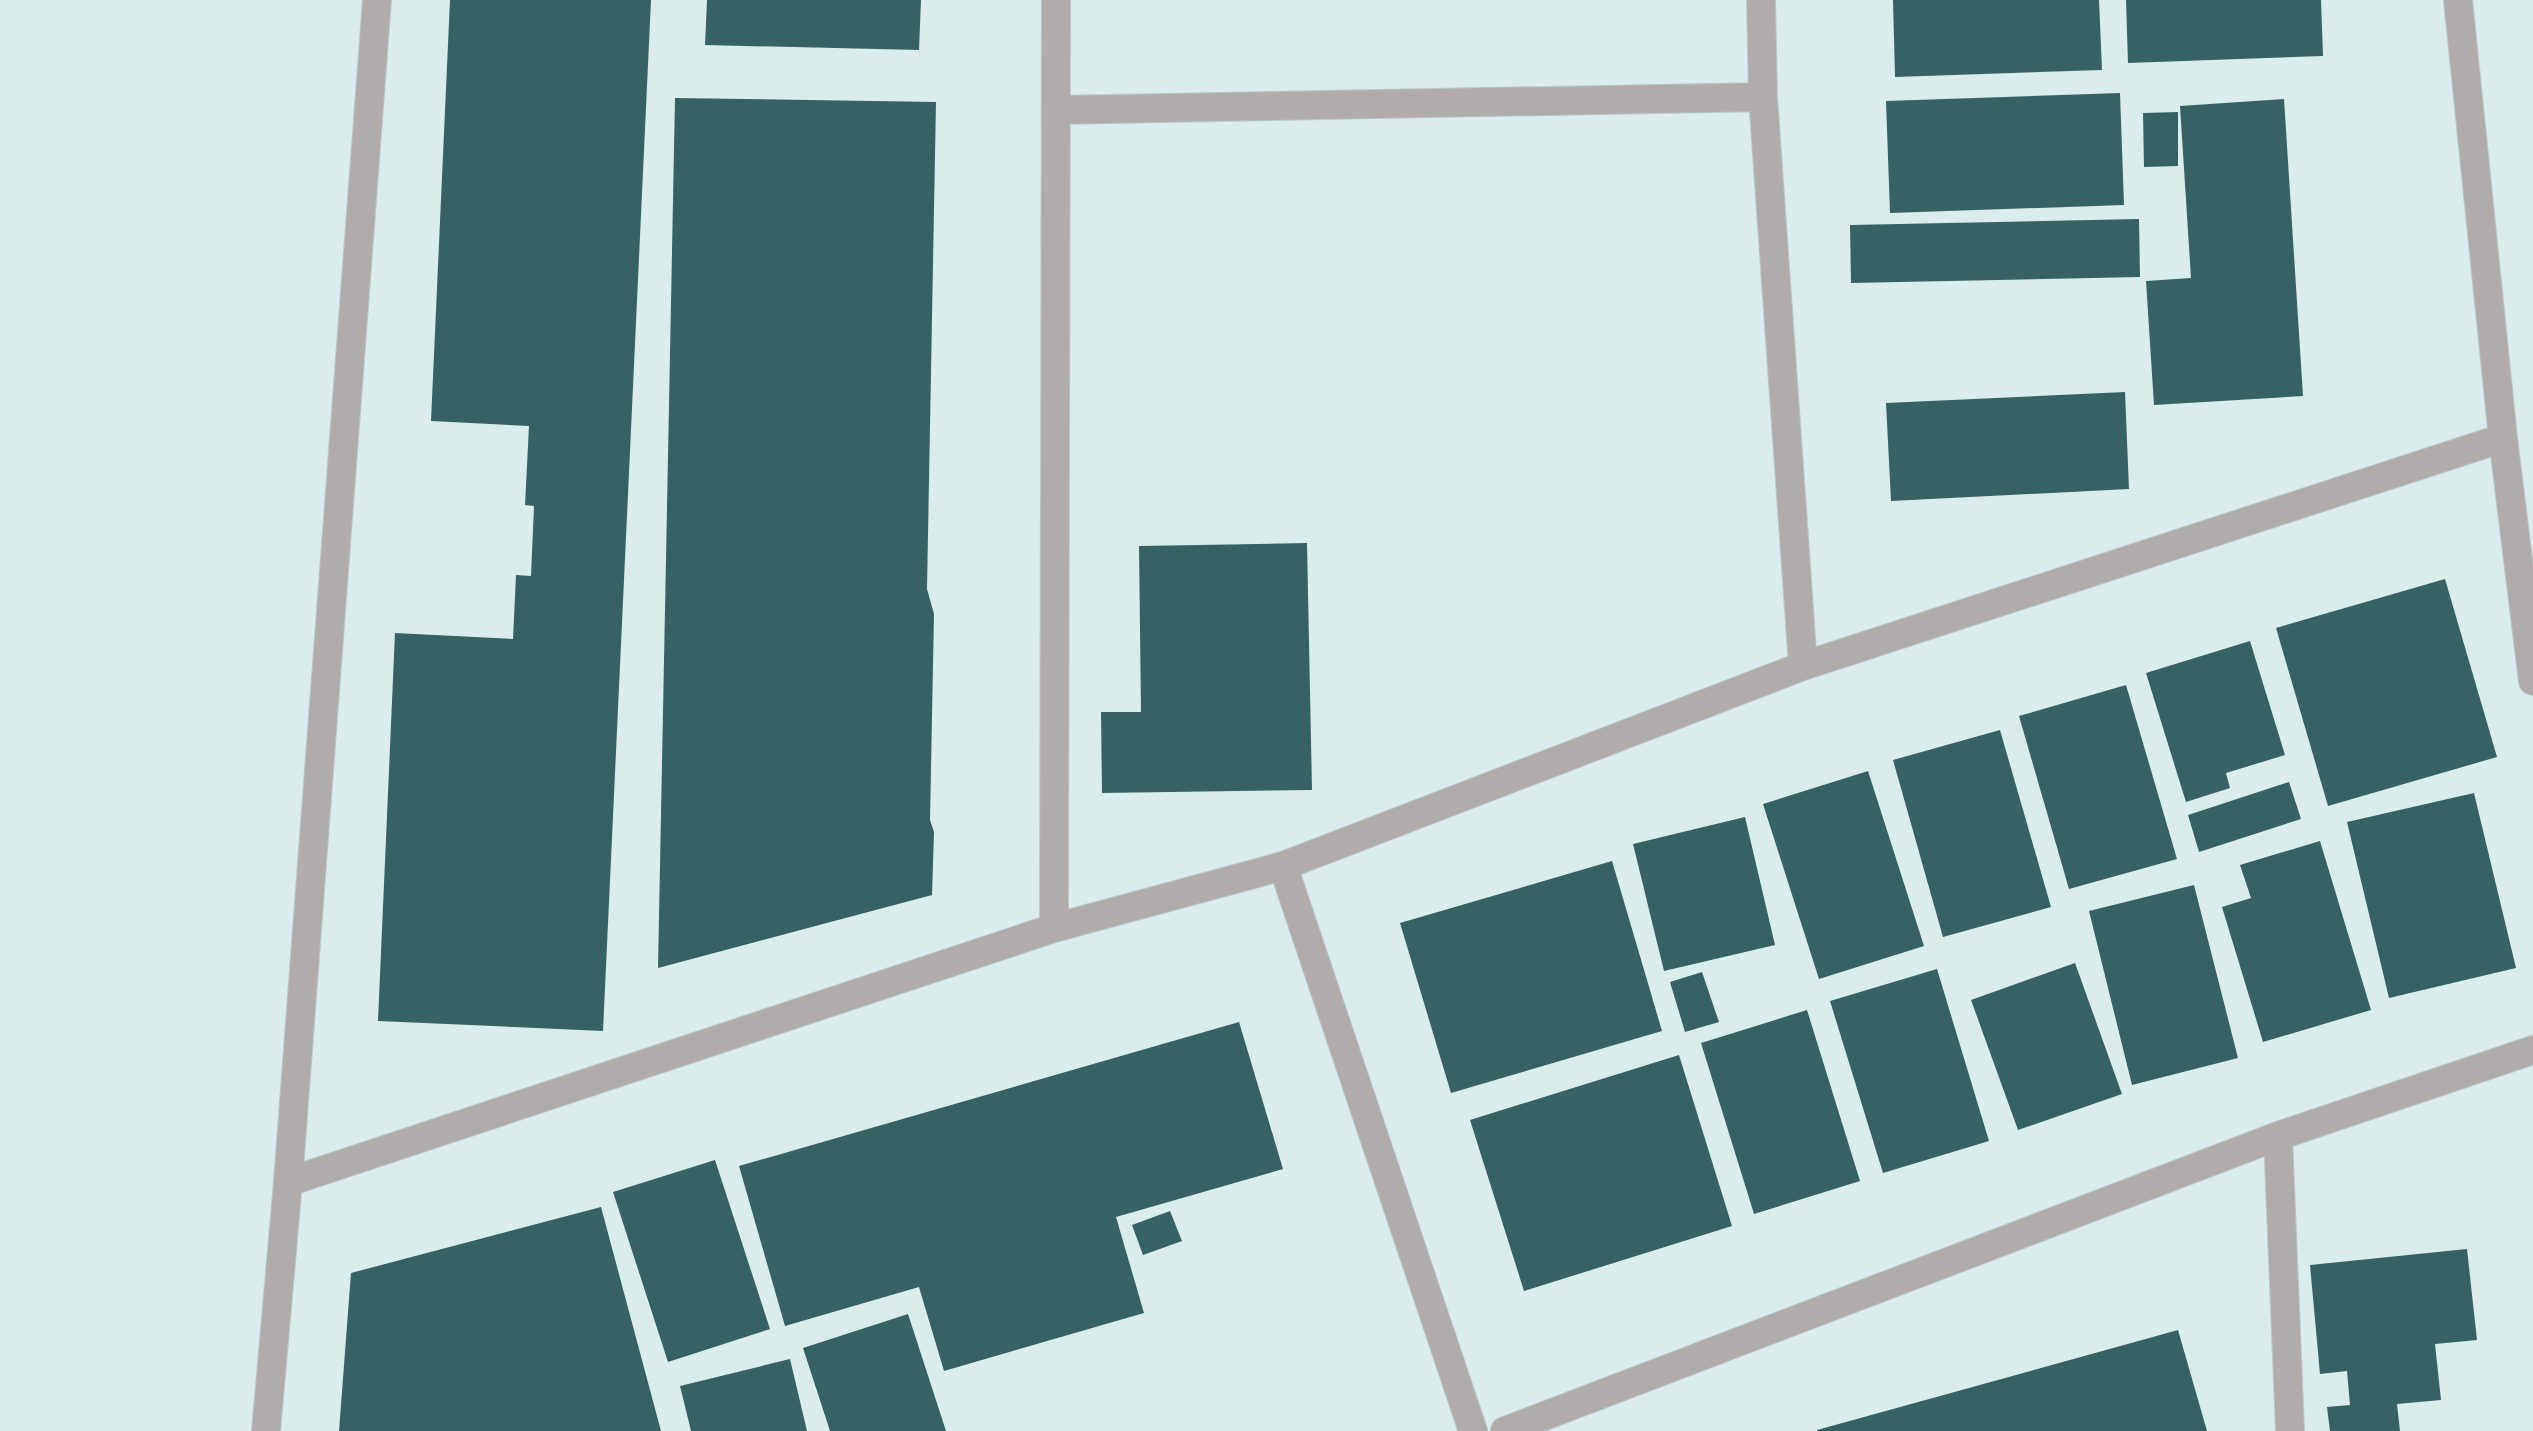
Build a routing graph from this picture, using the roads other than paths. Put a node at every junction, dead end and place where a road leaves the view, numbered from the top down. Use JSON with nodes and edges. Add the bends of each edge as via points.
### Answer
{"nodes":[{"id":1,"x":377,"y":0,"type":"edge"},
{"id":2,"x":1056,"y":0,"type":"edge"},
{"id":3,"x":1761,"y":0,"type":"edge"},
{"id":4,"x":2458,"y":0,"type":"edge"},
{"id":5,"x":1763,"y":97,"type":"junction"},
{"id":6,"x":1057,"y":110,"type":"junction"},
{"id":7,"x":2503,"y":438,"type":"junction"},
{"id":8,"x":1802,"y":666,"type":"junction"},
{"id":9,"x":2533,"y":681,"type":"edge"},
{"id":10,"x":1283,"y":866,"type":"junction"},
{"id":11,"x":1054,"y":928,"type":"junction"},
{"id":12,"x":2533,"y":1050,"type":"edge"},
{"id":13,"x":2278,"y":1136,"type":"junction"},
{"id":14,"x":288,"y":1182,"type":"junction"},
{"id":15,"x":266,"y":1431,"type":"edge"},
{"id":16,"x":1473,"y":1431,"type":"edge"},
{"id":17,"x":1505,"y":1431,"type":"edge"},
{"id":18,"x":2290,"y":1431,"type":"edge"}],
"edges":[{"from":1,"to":14,"type":"street"},
{"from":2,"to":6,"type":"street"},
{"from":3,"to":5,"type":"street"},
{"from":4,"to":7,"type":"street"},
{"from":5,"to":6,"type":"street"},
{"from":5,"to":8,"type":"street"},
{"from":6,"to":11,"type":"street"},
{"from":7,"to":8,"type":"street"},
{"from":7,"to":9,"type":"street"},
{"from":8,"to":10,"type":"street"},
{"from":10,"to":11,"type":"street"},
{"from":10,"to":16,"type":"street"},
{"from":11,"to":14,"type":"street"},
{"from":12,"to":13,"type":"street"},
{"from":13,"to":17,"type":"street"},
{"from":13,"to":18,"type":"street"},
{"from":14,"to":15,"type":"street"}]}
